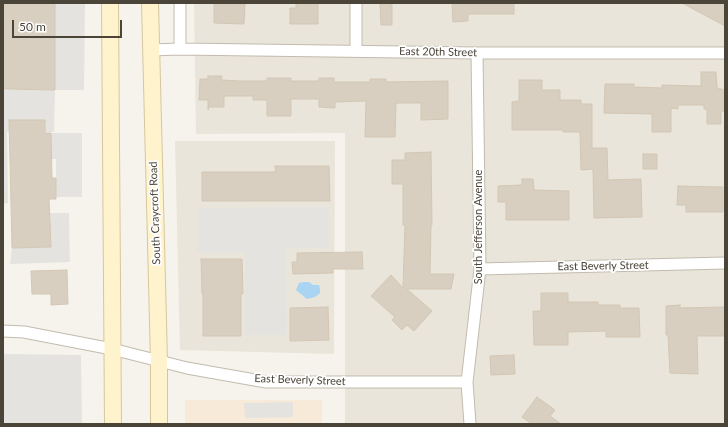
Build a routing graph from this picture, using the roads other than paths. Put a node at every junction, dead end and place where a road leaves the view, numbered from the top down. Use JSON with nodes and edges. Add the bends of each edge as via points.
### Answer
{"nodes":[{"id":1,"x":110,"y":3,"type":"edge"},
{"id":2,"x":150,"y":3,"type":"edge"},
{"id":3,"x":180,"y":3,"type":"edge"},
{"id":4,"x":356,"y":3,"type":"edge"},
{"id":5,"x":180,"y":49,"type":"junction"},
{"id":6,"x":150,"y":50,"type":"junction"},
{"id":7,"x":356,"y":51,"type":"junction"},
{"id":8,"x":477,"y":53,"type":"junction"},
{"id":9,"x":725,"y":53,"type":"edge"},
{"id":10,"x":725,"y":263,"type":"edge"},
{"id":11,"x":480,"y":269,"type":"junction"},
{"id":12,"x":3,"y":331,"type":"edge"},
{"id":13,"x":112,"y":349,"type":"junction"},
{"id":14,"x":159,"y":362,"type":"junction"},
{"id":15,"x":467,"y":382,"type":"junction"},
{"id":16,"x":113,"y":424,"type":"edge"},
{"id":17,"x":159,"y":424,"type":"edge"},
{"id":18,"x":470,"y":424,"type":"edge"}],
"edges":[{"from":1,"to":13,"type":"main road"},
{"from":2,"to":6,"type":"main road","name":"South Craycroft Road"},
{"from":3,"to":5,"type":"street"},
{"from":4,"to":7,"type":"street"},
{"from":5,"to":6,"type":"street","name":"East 20th Street"},
{"from":5,"to":7,"type":"street","name":"East 20th Street"},
{"from":6,"to":14,"type":"main road","name":"South Craycroft Road"},
{"from":7,"to":8,"type":"street","name":"East 20th Street"},
{"from":8,"to":9,"type":"street","name":"East 20th Street"},
{"from":8,"to":11,"type":"street","name":"South Jefferson Avenue"},
{"from":10,"to":11,"type":"street","name":"East Beverly Street"},
{"from":11,"to":15,"type":"street","name":"South Jefferson Avenue"},
{"from":12,"to":13,"type":"street","name":"East Beverly Street","via":[[24,332]]},
{"from":13,"to":14,"type":"street","name":"East Beverly Street"},
{"from":13,"to":16,"type":"main road"},
{"from":14,"to":15,"type":"street","name":"East Beverly Street","via":[[266,382]]},
{"from":14,"to":17,"type":"main road","name":"South Craycroft Road"},
{"from":15,"to":18,"type":"street","name":"South Jefferson Avenue"}]}
